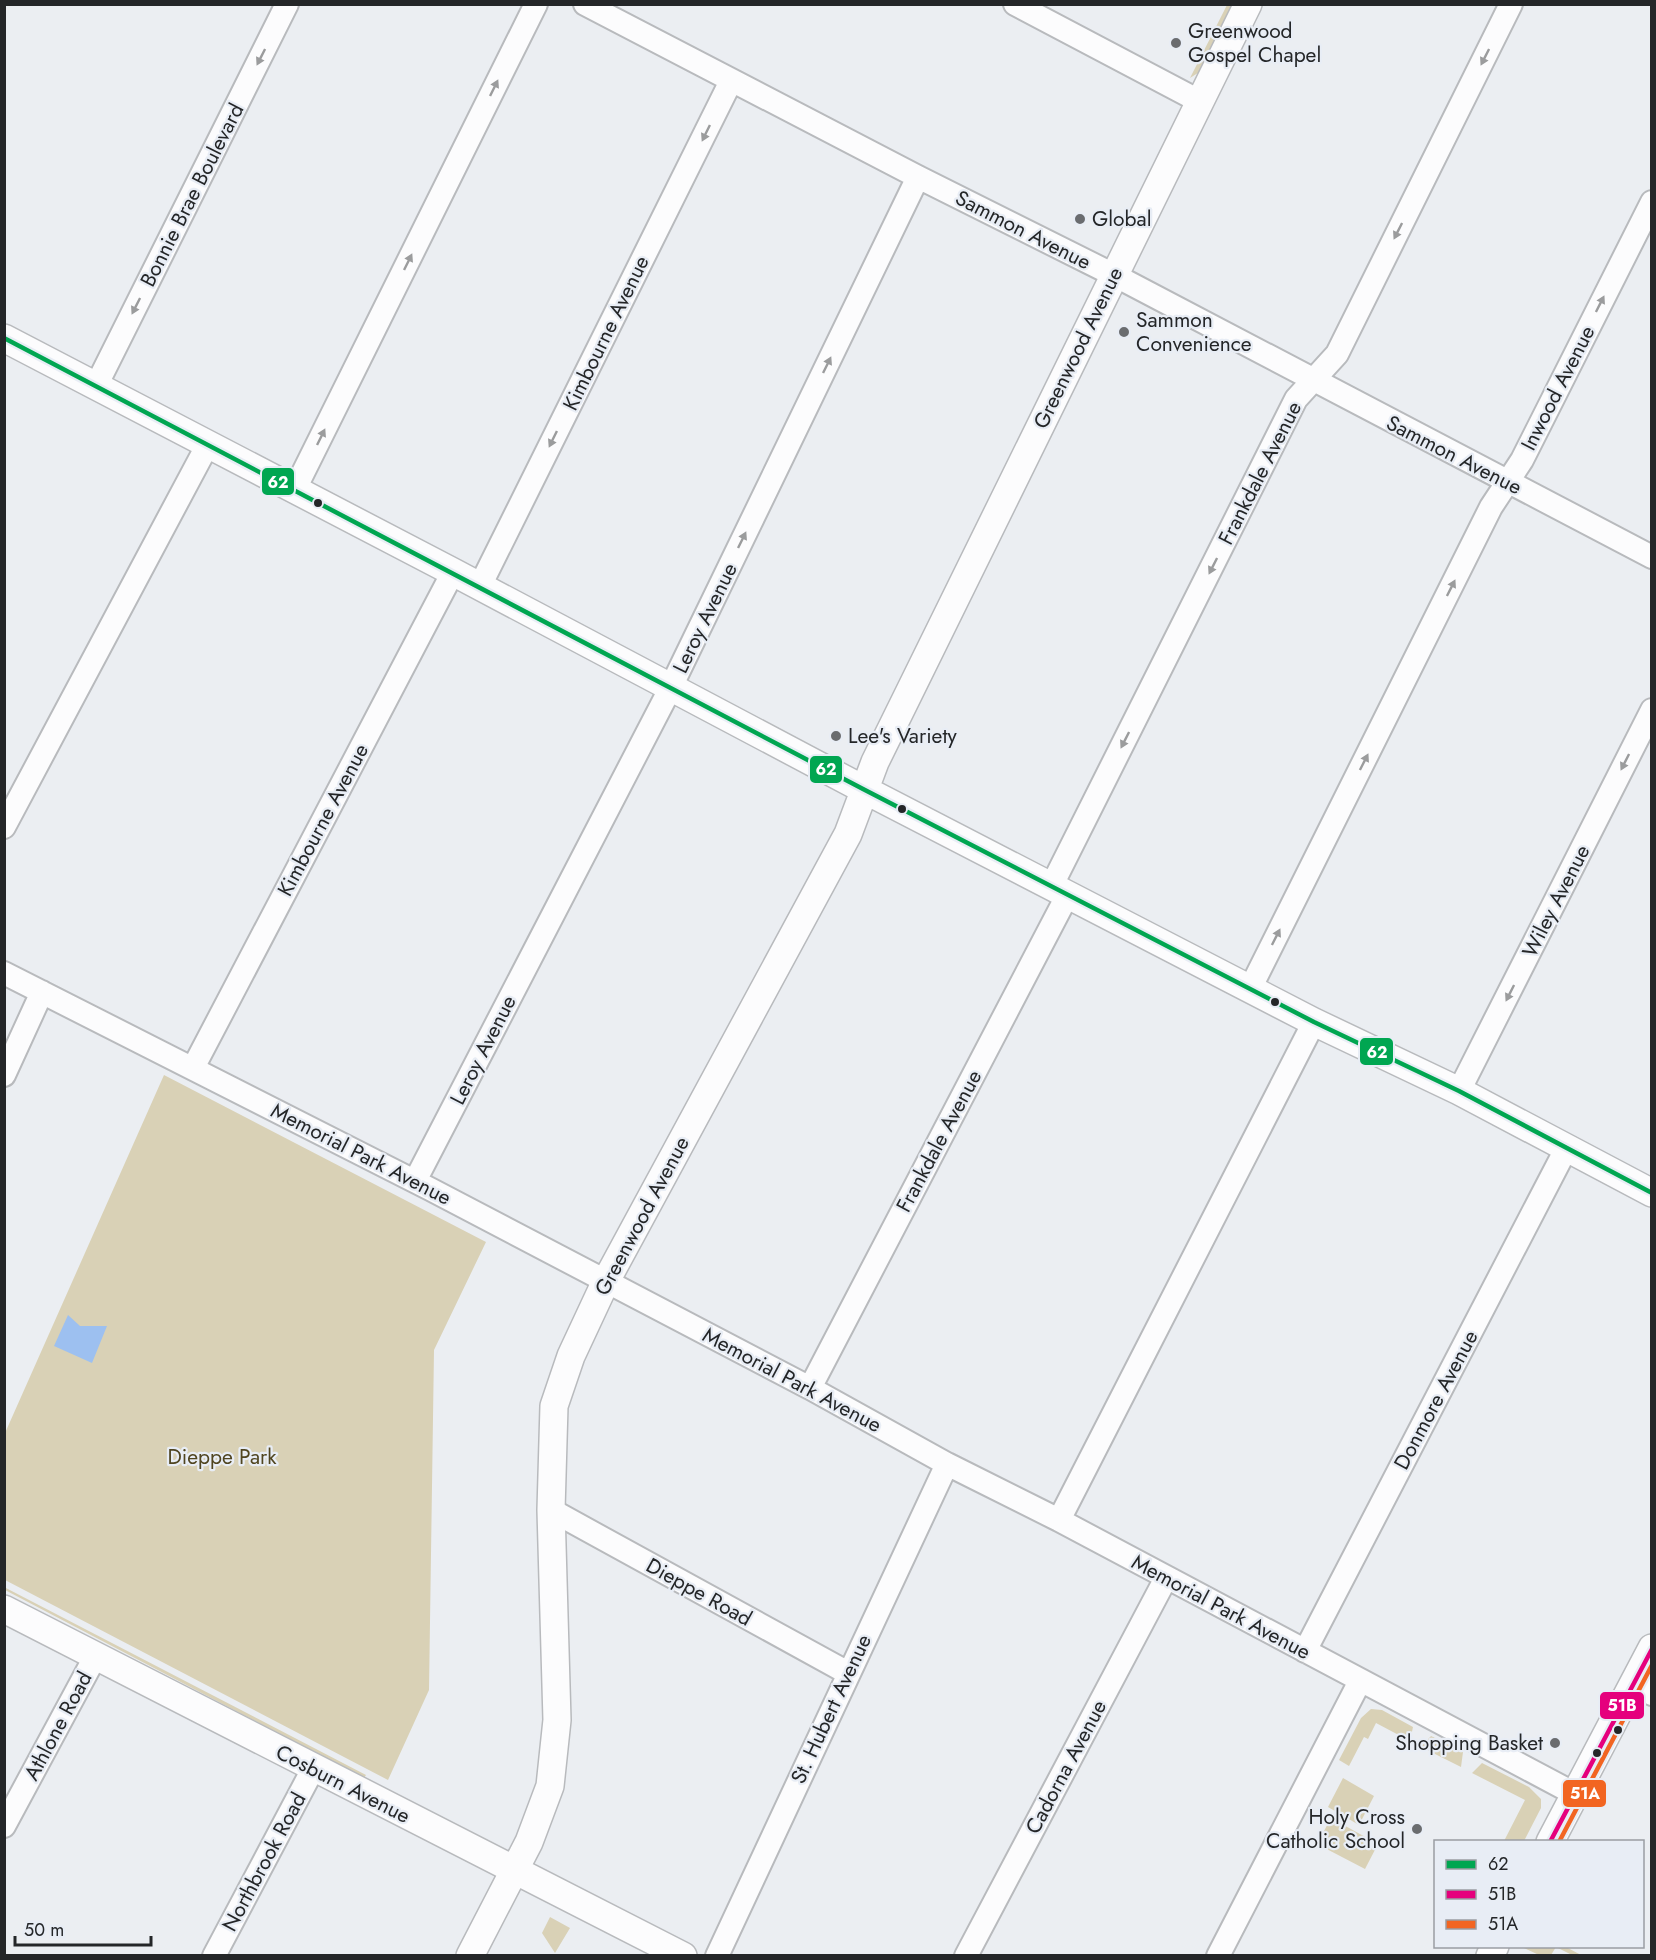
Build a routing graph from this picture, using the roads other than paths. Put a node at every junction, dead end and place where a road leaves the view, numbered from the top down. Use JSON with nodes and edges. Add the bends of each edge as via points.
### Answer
{"nodes":[{"id":1,"x":287,"y":4,"type":"edge"},
{"id":2,"x":536,"y":4,"type":"edge"},
{"id":3,"x":1015,"y":4,"type":"edge"},
{"id":4,"x":1248,"y":4,"type":"edge"},
{"id":5,"x":1511,"y":4,"type":"edge"},
{"id":6,"x":587,"y":5,"type":"edge"},
{"id":7,"x":731,"y":81,"type":"junction"},
{"id":8,"x":1199,"y":101,"type":"junction"},
{"id":9,"x":918,"y":177,"type":"junction"},
{"id":10,"x":1652,"y":202,"type":"edge"},
{"id":11,"x":1114,"y":275,"type":"junction"},
{"id":12,"x":4,"y":338,"type":"edge"},
{"id":13,"x":1312,"y":381,"type":"junction"},
{"id":14,"x":96,"y":386,"type":"junction"},
{"id":15,"x":208,"y":444,"type":"junction"},
{"id":16,"x":1507,"y":482,"type":"junction"},
{"id":17,"x":295,"y":489,"type":"junction"},
{"id":18,"x":1652,"y":557,"type":"edge"},
{"id":19,"x":453,"y":572,"type":"junction"},
{"id":20,"x":480,"y":586,"type":"junction"},
{"id":21,"x":671,"y":687,"type":"junction"},
{"id":22,"x":1652,"y":710,"type":"edge"},
{"id":23,"x":863,"y":789,"type":"junction"},
{"id":24,"x":4,"y":827,"type":"edge"},
{"id":25,"x":1060,"y":890,"type":"junction"},
{"id":26,"x":4,"y":973,"type":"edge"},
{"id":27,"x":1250,"y":989,"type":"junction"},
{"id":28,"x":42,"y":992,"type":"junction"},
{"id":29,"x":1314,"y":1022,"type":"junction"},
{"id":30,"x":193,"y":1068,"type":"junction"},
{"id":31,"x":4,"y":1075,"type":"edge"},
{"id":32,"x":1459,"y":1090,"type":"junction"},
{"id":33,"x":1566,"y":1149,"type":"junction"},
{"id":34,"x":415,"y":1181,"type":"junction"},
{"id":35,"x":1650,"y":1188,"type":"edge"},
{"id":36,"x":606,"y":1281,"type":"junction"},
{"id":37,"x":810,"y":1388,"type":"junction"},
{"id":38,"x":946,"y":1464,"type":"junction"},
{"id":39,"x":551,"y":1510,"type":"junction"},
{"id":40,"x":1059,"y":1520,"type":"junction"},
{"id":41,"x":1166,"y":1578,"type":"junction"},
{"id":42,"x":4,"y":1609,"type":"edge"},
{"id":43,"x":1652,"y":1648,"type":"edge"},
{"id":44,"x":1305,"y":1651,"type":"junction"},
{"id":45,"x":95,"y":1657,"type":"junction"},
{"id":46,"x":848,"y":1673,"type":"junction"},
{"id":47,"x":1360,"y":1681,"type":"junction"},
{"id":48,"x":1642,"y":1689,"type":"edge"},
{"id":49,"x":313,"y":1769,"type":"junction"},
{"id":50,"x":1575,"y":1794,"type":"junction"},
{"id":51,"x":4,"y":1826,"type":"edge"},
{"id":52,"x":1551,"y":1840,"type":"edge"},
{"id":53,"x":514,"y":1871,"type":"junction"},
{"id":54,"x":214,"y":1956,"type":"edge"},
{"id":55,"x":470,"y":1956,"type":"edge"},
{"id":56,"x":683,"y":1956,"type":"edge"},
{"id":57,"x":717,"y":1956,"type":"edge"},
{"id":58,"x":966,"y":1956,"type":"edge"},
{"id":59,"x":1218,"y":1956,"type":"edge"}],
"edges":[{"from":1,"to":14,"type":"street","name":"Bonnie Brae Boulevard","one_way":true},
{"from":17,"to":2,"type":"street","one_way":true},
{"from":3,"to":8,"type":"street"},
{"from":4,"to":8,"type":"street","name":"Greenwood Avenue"},
{"from":5,"to":13,"type":"street","name":"Frankdale Avenue","one_way":true,"via":[[1337,354]]},
{"from":6,"to":7,"type":"street","name":"Sammon Avenue"},
{"from":7,"to":9,"type":"street","name":"Sammon Avenue"},
{"from":7,"to":20,"type":"street","name":"Kimbourne Avenue","one_way":true},
{"from":8,"to":11,"type":"street","name":"Greenwood Avenue"},
{"from":9,"to":11,"type":"street","name":"Sammon Avenue"},
{"from":21,"to":9,"type":"street","name":"Leroy Avenue","one_way":true},
{"from":16,"to":10,"type":"street","name":"Inwood Avenue","one_way":true,"via":[[1522,460]]},
{"from":11,"to":13,"type":"street","name":"Sammon Avenue"},
{"from":11,"to":23,"type":"street","name":"Greenwood Avenue"},
{"from":12,"to":14,"type":"street"},
{"from":13,"to":16,"type":"street","name":"Sammon Avenue"},
{"from":13,"to":25,"type":"street","name":"Frankdale Avenue","one_way":true,"via":[[1296,399]]},
{"from":14,"to":15,"type":"street"},
{"from":15,"to":17,"type":"street"},
{"from":15,"to":24,"type":"street"},
{"from":16,"to":18,"type":"street","name":"Sammon Avenue"},
{"from":27,"to":16,"type":"street","name":"Inwood Avenue","one_way":true},
{"from":17,"to":19,"type":"street"},
{"from":19,"to":20,"type":"street"},
{"from":19,"to":30,"type":"street","name":"Kimbourne Avenue"},
{"from":20,"to":21,"type":"street"},
{"from":21,"to":23,"type":"street"},
{"from":21,"to":34,"type":"street","name":"Leroy Avenue"},
{"from":22,"to":32,"type":"street","name":"Wiley Avenue","one_way":true},
{"from":23,"to":25,"type":"street"},
{"from":23,"to":36,"type":"street","name":"Greenwood Avenue","via":[[848,834]]},
{"from":25,"to":27,"type":"street"},
{"from":25,"to":37,"type":"street","name":"Frankdale Avenue"},
{"from":26,"to":28,"type":"street","name":"Memorial Park Avenue"},
{"from":27,"to":29,"type":"street"},
{"from":28,"to":30,"type":"street","name":"Memorial Park Avenue"},
{"from":28,"to":31,"type":"street"},
{"from":29,"to":32,"type":"street"},
{"from":29,"to":40,"type":"street"},
{"from":30,"to":34,"type":"street","name":"Memorial Park Avenue"},
{"from":32,"to":33,"type":"street"},
{"from":33,"to":35,"type":"street"},
{"from":33,"to":44,"type":"street","name":"Donmore Avenue"},
{"from":34,"to":36,"type":"street","name":"Memorial Park Avenue"},
{"from":36,"to":37,"type":"street","name":"Memorial Park Avenue"},
{"from":36,"to":39,"type":"street","name":"Greenwood Avenue","via":[[571,1356],[554,1406]]},
{"from":37,"to":38,"type":"street","name":"Memorial Park Avenue"},
{"from":38,"to":40,"type":"street","name":"Memorial Park Avenue"},
{"from":38,"to":46,"type":"street","name":"St. Hubert Avenue"},
{"from":39,"to":46,"type":"street","name":"Dieppe Road"},
{"from":39,"to":53,"type":"street","name":"Greenwood Avenue","via":[[557,1679],[555,1760],[542,1813]]},
{"from":40,"to":41,"type":"street","name":"Memorial Park Avenue"},
{"from":41,"to":44,"type":"street","name":"Memorial Park Avenue"},
{"from":41,"to":58,"type":"street","name":"Cadorna Avenue"},
{"from":42,"to":45,"type":"street","name":"Cosburn Avenue"},
{"from":43,"to":48,"type":"street"},
{"from":44,"to":47,"type":"street","name":"Memorial Park Avenue"},
{"from":45,"to":49,"type":"street","name":"Cosburn Avenue"},
{"from":45,"to":51,"type":"street","name":"Athlone Road"},
{"from":46,"to":57,"type":"street","name":"St. Hubert Avenue"},
{"from":47,"to":50,"type":"street","name":"Memorial Park Avenue"},
{"from":47,"to":59,"type":"street"},
{"from":48,"to":50,"type":"street"},
{"from":49,"to":53,"type":"street","name":"Cosburn Avenue"},
{"from":49,"to":54,"type":"street","name":"Northbrook Road"},
{"from":50,"to":52,"type":"street"},
{"from":53,"to":55,"type":"street","name":"Greenwood Avenue"},
{"from":53,"to":56,"type":"street","name":"Cosburn Avenue"}]}
